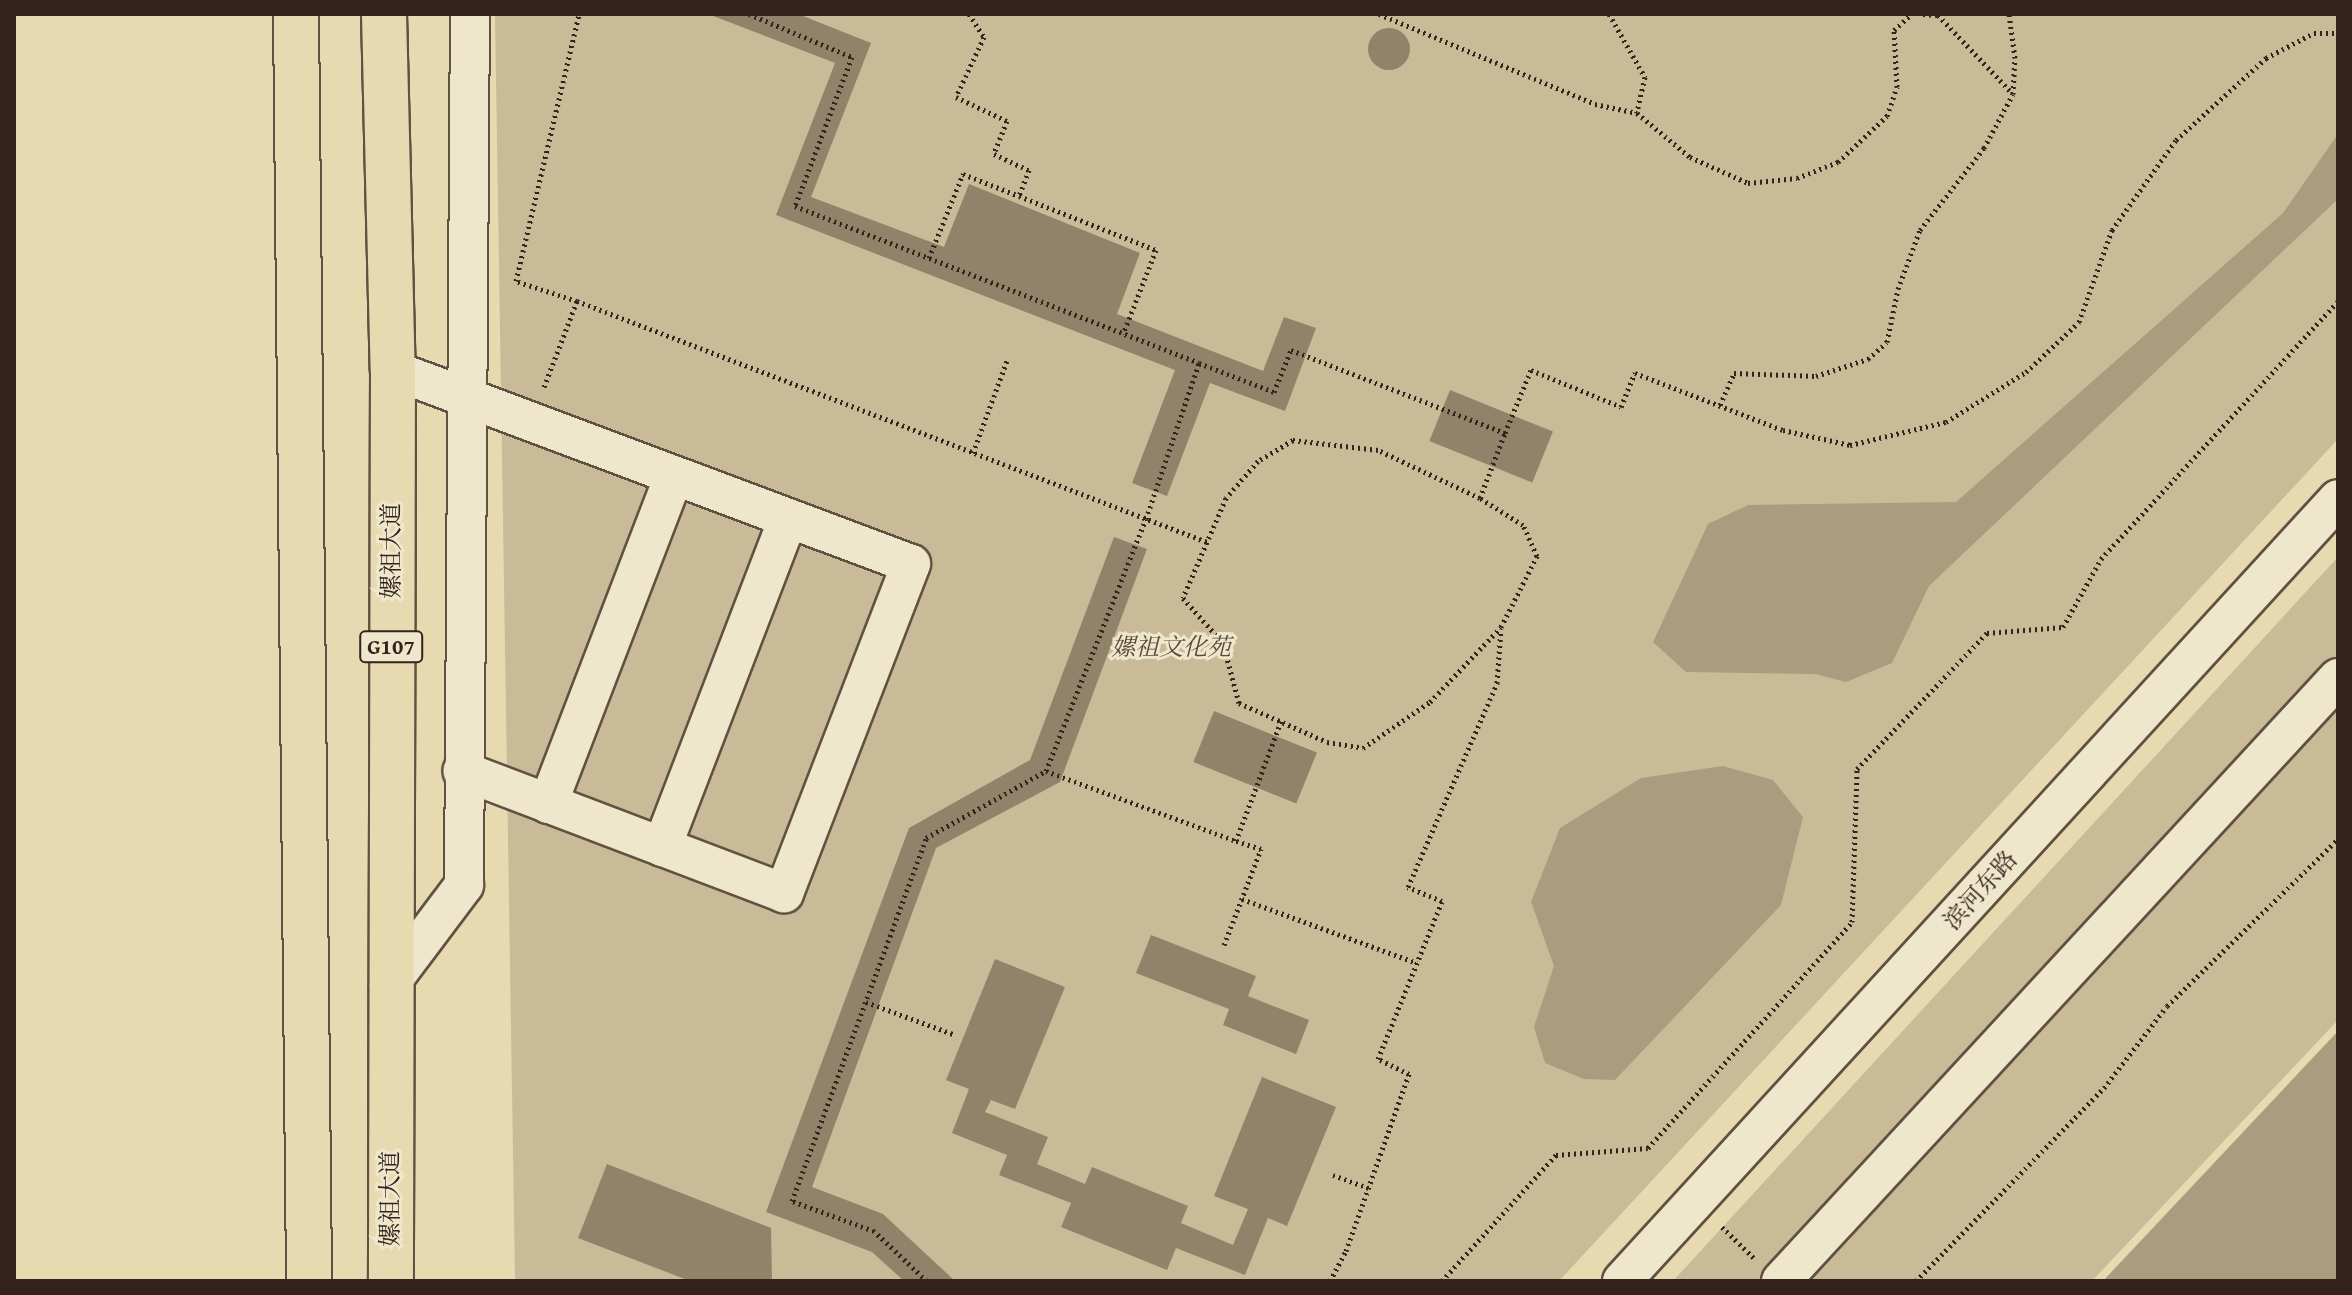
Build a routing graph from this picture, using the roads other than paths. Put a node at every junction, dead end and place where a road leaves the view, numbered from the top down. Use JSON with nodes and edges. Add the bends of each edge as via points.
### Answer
{"nodes":[{"id":1,"x":296,"y":14,"type":"edge"},
{"id":2,"x":384,"y":14,"type":"edge"},
{"id":3,"x":470,"y":14,"type":"edge"},
{"id":4,"x":393,"y":370,"type":"junction"},
{"id":5,"x":466,"y":398,"type":"junction"},
{"id":6,"x":674,"y":475,"type":"junction"},
{"id":7,"x":2338,"y":499,"type":"edge"},
{"id":8,"x":788,"y":518,"type":"junction"},
{"id":9,"x":2338,"y":678,"type":"edge"},
{"id":10,"x":462,"y":771,"type":"junction"},
{"id":11,"x":548,"y":804,"type":"junction"},
{"id":12,"x":662,"y":847,"type":"junction"},
{"id":13,"x":389,"y":985,"type":"junction"},
{"id":14,"x":1774,"y":1276,"type":"edge"},
{"id":15,"x":309,"y":1281,"type":"edge"},
{"id":16,"x":391,"y":1281,"type":"edge"},
{"id":17,"x":1622,"y":1281,"type":"edge"}],
"edges":[{"from":1,"to":15,"type":"highway"},
{"from":2,"to":4,"type":"highway","name":"嫘祖大道","number":"G107"},
{"from":3,"to":5,"type":"street"},
{"from":4,"to":5,"type":"street"},
{"from":4,"to":13,"type":"highway","name":"嫘祖大道","number":"G107"},
{"from":5,"to":6,"type":"street"},
{"from":5,"to":10,"type":"street"},
{"from":6,"to":8,"type":"street"},
{"from":6,"to":11,"type":"street"},
{"from":7,"to":17,"type":"street","name":"滨河东路"},
{"from":8,"to":12,"type":"street"},
{"from":8,"to":12,"type":"street","via":[[911,564],[784,893]]},
{"from":9,"to":14,"type":"street"},
{"from":10,"to":11,"type":"street"},
{"from":10,"to":13,"type":"street","via":[[464,885]]},
{"from":11,"to":12,"type":"street"},
{"from":13,"to":16,"type":"highway","name":"嫘祖大道","number":"G107"}]}
